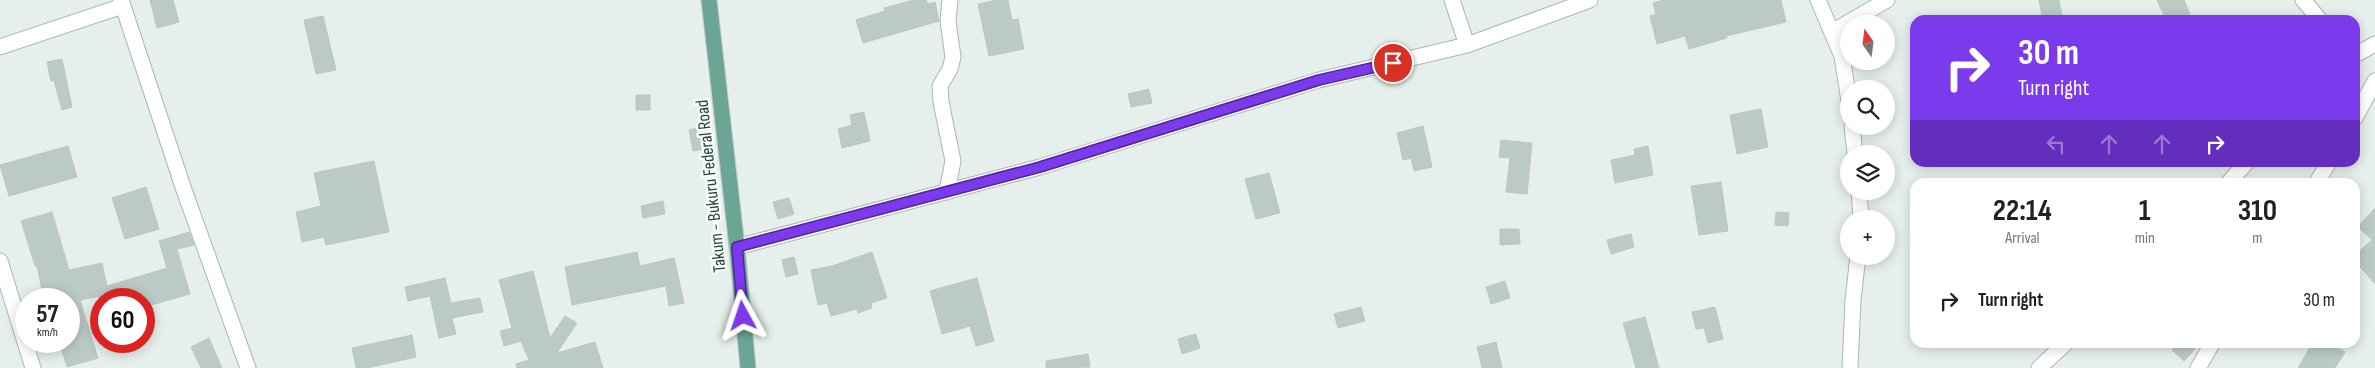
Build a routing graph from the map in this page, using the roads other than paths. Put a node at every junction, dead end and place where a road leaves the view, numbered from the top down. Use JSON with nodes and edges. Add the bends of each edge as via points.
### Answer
{"nodes":[{"id":1,"x":709,"y":0,"type":"edge"},
{"id":2,"x":950,"y":0,"type":"edge"},
{"id":3,"x":1452,"y":0,"type":"edge"},
{"id":4,"x":1590,"y":0,"type":"edge"},
{"id":5,"x":1818,"y":0,"type":"edge"},
{"id":6,"x":1887,"y":0,"type":"edge"},
{"id":7,"x":2303,"y":0,"type":"edge"},
{"id":8,"x":122,"y":3,"type":"edge"},
{"id":9,"x":1568,"y":4,"type":"edge"},
{"id":10,"x":2316,"y":15,"type":"edge"},
{"id":11,"x":1832,"y":32,"type":"junction"},
{"id":12,"x":2375,"y":44,"type":"edge"},
{"id":13,"x":1467,"y":45,"type":"junction"},
{"id":14,"x":0,"y":46,"type":"edge"},
{"id":15,"x":2360,"y":52,"type":"edge"},
{"id":16,"x":1846,"y":80,"type":"edge"},
{"id":17,"x":2375,"y":81,"type":"edge"},
{"id":18,"x":2360,"y":109,"type":"edge"},
{"id":19,"x":2242,"y":167,"type":"edge"},
{"id":20,"x":2326,"y":167,"type":"edge"},
{"id":21,"x":2232,"y":178,"type":"edge"},
{"id":22,"x":2319,"y":178,"type":"edge"},
{"id":23,"x":947,"y":192,"type":"junction"},
{"id":24,"x":737,"y":247,"type":"junction"},
{"id":25,"x":0,"y":261,"type":"edge"},
{"id":26,"x":1857,"y":265,"type":"edge"},
{"id":27,"x":6,"y":301,"type":"edge"},
{"id":28,"x":2061,"y":348,"type":"edge"},
{"id":29,"x":2210,"y":348,"type":"edge"},
{"id":30,"x":1846,"y":367,"type":"edge"},
{"id":31,"x":33,"y":368,"type":"edge"},
{"id":32,"x":248,"y":368,"type":"edge"},
{"id":33,"x":748,"y":368,"type":"edge"},
{"id":34,"x":2039,"y":368,"type":"edge"},
{"id":35,"x":2198,"y":368,"type":"edge"}],
"edges":[{"from":1,"to":24,"type":"main road","name":"Takum - Bukuru Federal Road"},
{"from":2,"to":23,"type":"street","via":[[948,21],[953,58],[940,86],[953,161]]},
{"from":3,"to":13,"type":"street"},
{"from":4,"to":9,"type":"street"},
{"from":5,"to":11,"type":"street"},
{"from":6,"to":11,"type":"street"},
{"from":7,"to":10,"type":"street"},
{"from":8,"to":14,"type":"street"},
{"from":8,"to":32,"type":"street"},
{"from":9,"to":13,"type":"street"},
{"from":11,"to":16,"type":"street","via":[[1842,56]]},
{"from":12,"to":15,"type":"street"},
{"from":13,"to":23,"type":"street","via":[[1319,80],[1040,167]]},
{"from":17,"to":18,"type":"street"},
{"from":19,"to":21,"type":"street"},
{"from":20,"to":22,"type":"street"},
{"from":23,"to":24,"type":"street"},
{"from":24,"to":33,"type":"main road","name":"Takum - Bukuru Federal Road"},
{"from":25,"to":27,"type":"street"},
{"from":26,"to":30,"type":"street"},
{"from":27,"to":31,"type":"street"},
{"from":28,"to":34,"type":"street"},
{"from":29,"to":35,"type":"street"}]}
